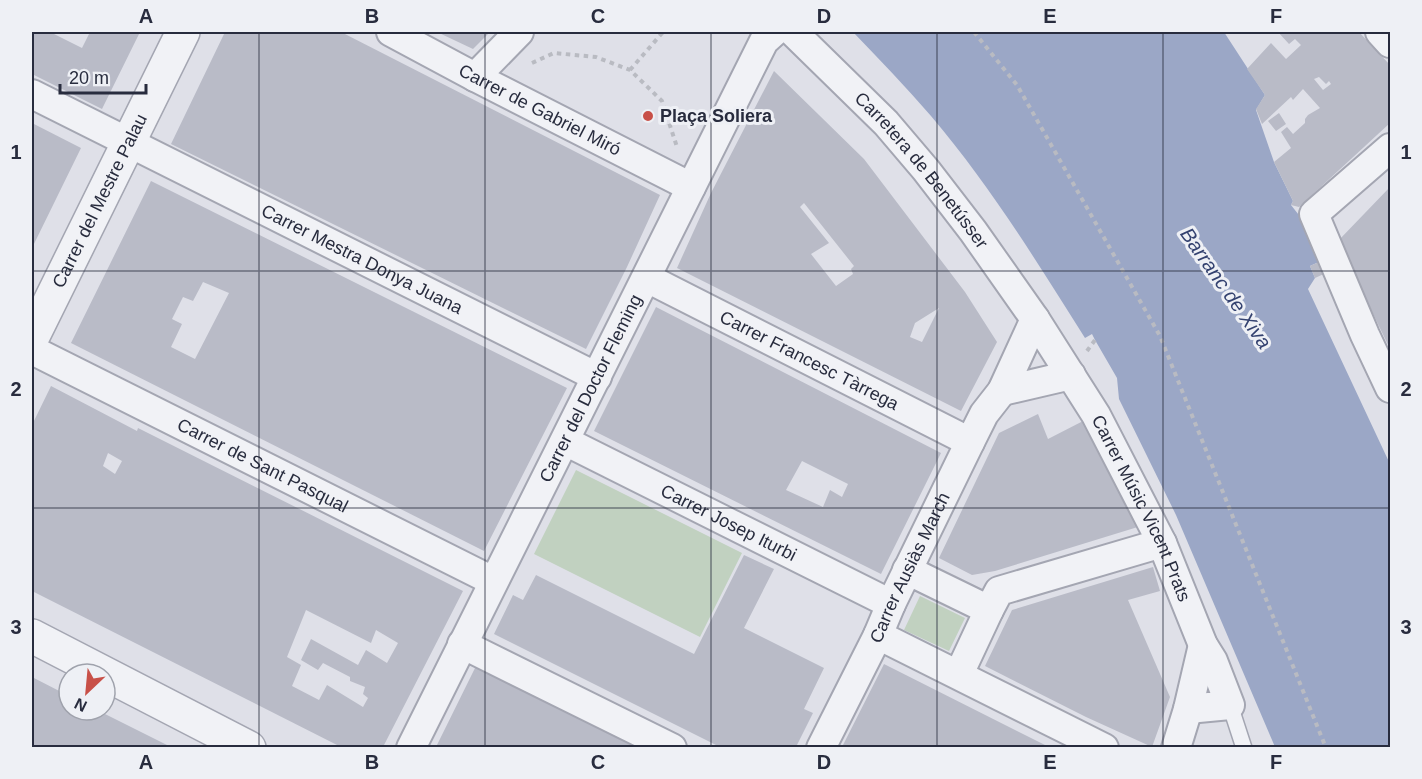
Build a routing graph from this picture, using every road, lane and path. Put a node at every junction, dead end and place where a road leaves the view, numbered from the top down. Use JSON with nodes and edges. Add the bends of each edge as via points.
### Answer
{"nodes":[{"id":1,"x":183,"y":32,"type":"edge"},
{"id":2,"x":391,"y":32,"type":"edge"},
{"id":3,"x":519,"y":32,"type":"edge"},
{"id":4,"x":663,"y":32,"type":"edge"},
{"id":5,"x":774,"y":32,"type":"edge"},
{"id":6,"x":793,"y":32,"type":"edge"},
{"id":7,"x":974,"y":32,"type":"edge"},
{"id":8,"x":1380,"y":32,"type":"edge"},
{"id":9,"x":1390,"y":43,"type":"edge"},
{"id":10,"x":630,"y":70,"type":"junction"},
{"id":11,"x":475,"y":77,"type":"junction"},
{"id":12,"x":505,"y":92,"type":"junction"},
{"id":13,"x":32,"y":94,"type":"edge"},
{"id":14,"x":128,"y":142,"type":"junction"},
{"id":15,"x":1390,"y":148,"type":"edge"},
{"id":16,"x":679,"y":181,"type":"junction"},
{"id":17,"x":647,"y":278,"type":"junction"},
{"id":18,"x":1035,"y":319,"type":"junction"},
{"id":19,"x":32,"y":339,"type":"edge"},
{"id":20,"x":32,"y":350,"type":"edge"},
{"id":21,"x":1071,"y":375,"type":"junction"},
{"id":22,"x":597,"y":377,"type":"junction"},
{"id":23,"x":1390,"y":388,"type":"edge"},
{"id":24,"x":1002,"y":391,"type":"junction"},
{"id":25,"x":565,"y":441,"type":"junction"},
{"id":26,"x":970,"y":442,"type":"junction"},
{"id":27,"x":1162,"y":543,"type":"junction"},
{"id":28,"x":908,"y":570,"type":"junction"},
{"id":29,"x":493,"y":581,"type":"junction"},
{"id":30,"x":891,"y":604,"type":"junction"},
{"id":31,"x":989,"y":610,"type":"junction"},
{"id":32,"x":878,"y":634,"type":"junction"},
{"id":33,"x":32,"y":636,"type":"edge"},
{"id":34,"x":462,"y":644,"type":"junction"},
{"id":35,"x":1203,"y":645,"type":"junction"},
{"id":36,"x":959,"y":674,"type":"junction"},
{"id":37,"x":1230,"y":705,"type":"junction"},
{"id":38,"x":1188,"y":709,"type":"junction"},
{"id":39,"x":249,"y":747,"type":"edge"},
{"id":40,"x":411,"y":747,"type":"edge"},
{"id":41,"x":672,"y":747,"type":"edge"},
{"id":42,"x":820,"y":747,"type":"edge"},
{"id":43,"x":1104,"y":747,"type":"edge"},
{"id":44,"x":1176,"y":747,"type":"edge"},
{"id":45,"x":1244,"y":747,"type":"edge"},
{"id":46,"x":1326,"y":747,"type":"edge"}],
"edges":[{"from":1,"to":14,"type":"street","name":"Carrer del Mestre Palau"},
{"from":2,"to":11,"type":"street","name":"Carrer de Gabriel Miró"},
{"from":3,"to":11,"type":"street"},
{"from":4,"to":10,"type":"path"},
{"from":5,"to":16,"type":"street","name":"Carrer del Doctor Fleming","via":[[764,41]]},
{"from":6,"to":18,"type":"street","name":"Carretera de Benetússer","via":[[886,123],[926,170]]},
{"from":7,"to":46,"type":"path","via":[[1017,85],[1160,336]]},
{"from":8,"to":9,"type":"street"},
{"from":10,"to":12,"type":"path","via":[[596,57],[554,53],[527,65]]},
{"from":10,"to":16,"type":"path","via":[[662,101],[679,152]]},
{"from":11,"to":12,"type":"street","name":"Carrer de Gabriel Miró"},
{"from":12,"to":16,"type":"street","name":"Carrer de Gabriel Miró"},
{"from":13,"to":14,"type":"street","name":"Carrer Mestra Donya Juana"},
{"from":14,"to":19,"type":"street","name":"Carrer del Mestre Palau"},
{"from":14,"to":22,"type":"street","name":"Carrer Mestra Donya Juana"},
{"from":15,"to":23,"type":"street","via":[[1314,214]]},
{"from":16,"to":17,"type":"street","name":"Carrer del Doctor Fleming"},
{"from":17,"to":22,"type":"street","name":"Carrer del Doctor Fleming"},
{"from":17,"to":26,"type":"street","name":"Carrer Francesc Tàrrega"},
{"from":18,"to":21,"type":"street","name":"Carrer Músic Vicent Prats"},
{"from":18,"to":24,"type":"street","name":"Carrer Ausiàs March"},
{"from":20,"to":29,"type":"street","name":"Carrer de Sant Pasqual"},
{"from":21,"to":24,"type":"street"},
{"from":21,"to":27,"type":"street","name":"Carrer Músic Vicent Prats"},
{"from":22,"to":25,"type":"street","name":"Carrer del Doctor Fleming"},
{"from":24,"to":26,"type":"street","name":"Carrer Ausiàs March","via":[[984,414]]},
{"from":25,"to":29,"type":"street","name":"Carrer del Doctor Fleming"},
{"from":25,"to":30,"type":"street","name":"Carrer Josep Iturbi"},
{"from":26,"to":28,"type":"street","name":"Carrer Ausiàs March"},
{"from":27,"to":31,"type":"street","via":[[999,591]]},
{"from":27,"to":35,"type":"street","name":"Carrer Músic Vicent Prats"},
{"from":28,"to":30,"type":"street","name":"Carrer Ausiàs March"},
{"from":28,"to":31,"type":"street"},
{"from":29,"to":34,"type":"street","name":"Carrer del Doctor Fleming"},
{"from":30,"to":32,"type":"street","name":"Carrer Ausiàs March"},
{"from":31,"to":36,"type":"street"},
{"from":32,"to":36,"type":"street"},
{"from":32,"to":42,"type":"street","name":"Carrer Ausiàs March"},
{"from":33,"to":39,"type":"street"},
{"from":34,"to":40,"type":"street","name":"Carrer del Doctor Fleming"},
{"from":34,"to":41,"type":"street"},
{"from":35,"to":37,"type":"street","name":"Carrer Músic Vicent Prats"},
{"from":35,"to":38,"type":"street"},
{"from":36,"to":43,"type":"street"},
{"from":37,"to":38,"type":"street"},
{"from":37,"to":45,"type":"lane","name":"Carrer Músic Vicent Prats"},
{"from":38,"to":44,"type":"street"}]}
